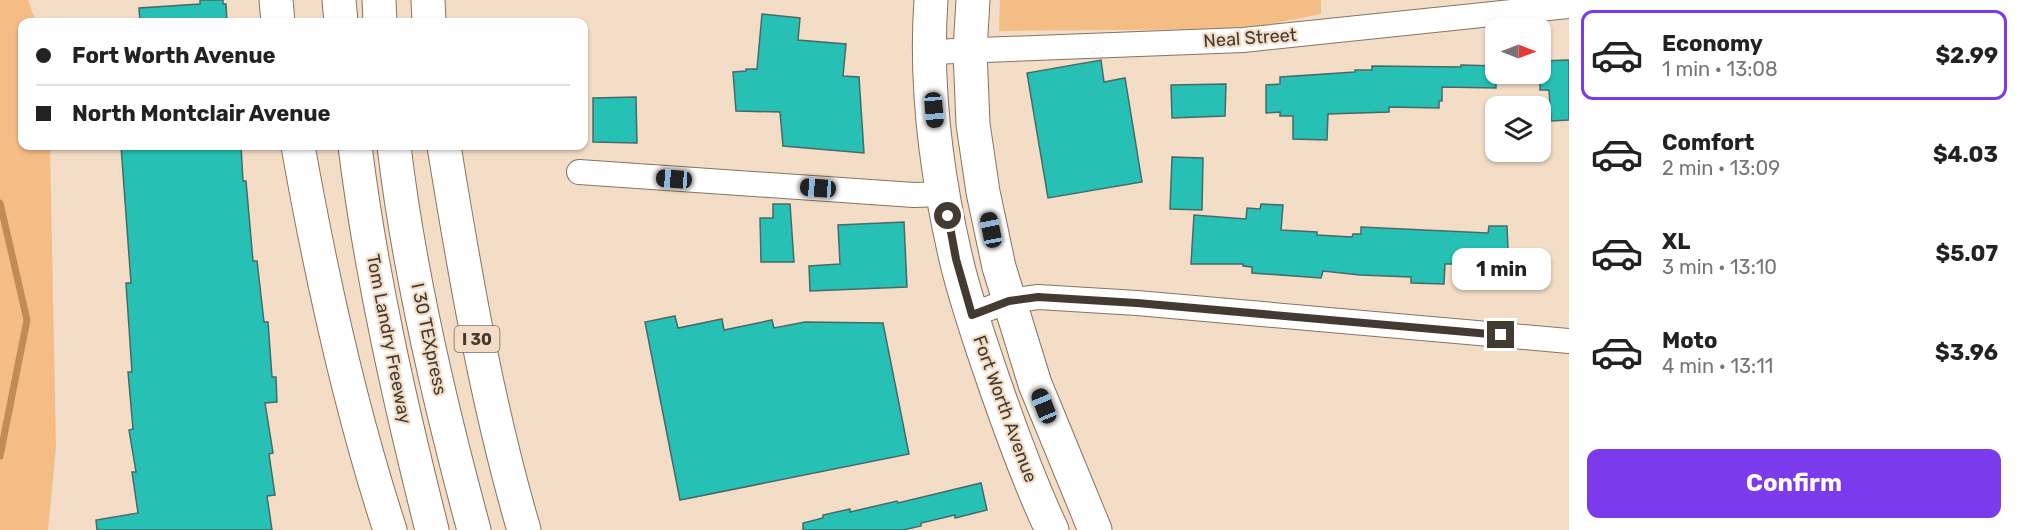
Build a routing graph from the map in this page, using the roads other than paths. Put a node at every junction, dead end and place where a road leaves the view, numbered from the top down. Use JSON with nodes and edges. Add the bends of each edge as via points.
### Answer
{"nodes":[{"id":1,"x":276,"y":0,"type":"edge"},
{"id":2,"x":339,"y":0,"type":"edge"},
{"id":3,"x":379,"y":0,"type":"edge"},
{"id":4,"x":428,"y":0,"type":"edge"},
{"id":5,"x":931,"y":0,"type":"edge"},
{"id":6,"x":973,"y":0,"type":"edge"},
{"id":7,"x":1569,"y":6,"type":"edge"},
{"id":8,"x":278,"y":18,"type":"edge"},
{"id":9,"x":341,"y":18,"type":"edge"},
{"id":10,"x":380,"y":18,"type":"edge"},
{"id":11,"x":429,"y":18,"type":"edge"},
{"id":12,"x":970,"y":51,"type":"junction"},
{"id":13,"x":930,"y":52,"type":"junction"},
{"id":14,"x":299,"y":150,"type":"edge"},
{"id":15,"x":356,"y":150,"type":"edge"},
{"id":16,"x":395,"y":150,"type":"edge"},
{"id":17,"x":445,"y":150,"type":"edge"},
{"id":18,"x":579,"y":172,"type":"dead end"},
{"id":19,"x":944,"y":194,"type":"junction"},
{"id":20,"x":1009,"y":301,"type":"junction"},
{"id":21,"x":972,"y":315,"type":"junction"},
{"id":22,"x":1569,"y":341,"type":"edge"},
{"id":23,"x":1079,"y":492,"type":"junction"},
{"id":24,"x":1047,"y":519,"type":"edge"},
{"id":25,"x":390,"y":530,"type":"edge"},
{"id":26,"x":432,"y":530,"type":"edge"},
{"id":27,"x":474,"y":530,"type":"edge"},
{"id":28,"x":524,"y":530,"type":"edge"},
{"id":29,"x":1095,"y":530,"type":"edge"}],
"edges":[{"from":1,"to":8,"type":"main road"},
{"from":2,"to":9,"type":"main road"},
{"from":3,"to":10,"type":"main road"},
{"from":4,"to":11,"type":"main road"},
{"from":5,"to":13,"type":"main road","name":"Fort Worth Avenue"},
{"from":6,"to":12,"type":"main road","name":"Fort Worth Avenue"},
{"from":7,"to":12,"type":"street","name":"Neal Street","via":[[1243,40]]},
{"from":12,"to":13,"type":"street","name":"Neal Street"},
{"from":12,"to":20,"type":"main road","name":"Fort Worth Avenue","via":[[973,124],[983,192]]},
{"from":13,"to":19,"type":"main road","name":"Fort Worth Avenue"},
{"from":14,"to":25,"type":"main road","via":[[340,354],[368,464]]},
{"from":15,"to":26,"type":"main road","name":"Tom Landry Freeway","via":[[402,409]]},
{"from":16,"to":27,"type":"main road","name":"I 30 TEXpress","via":[[421,307]]},
{"from":17,"to":28,"type":"main road","number":"I 30","via":[[487,389]]},
{"from":18,"to":19,"type":"street"},
{"from":19,"to":21,"type":"main road","name":"Fort Worth Avenue"},
{"from":20,"to":21,"type":"street"},
{"from":20,"to":22,"type":"street","via":[[1038,297],[1137,303]]},
{"from":20,"to":23,"type":"main road","name":"Fort Worth Avenue","via":[[1035,384]]},
{"from":21,"to":24,"type":"main road","name":"Fort Worth Avenue","via":[[1006,418]]},
{"from":23,"to":24,"type":"main road"},
{"from":23,"to":29,"type":"main road","name":"Fort Worth Avenue"}]}
